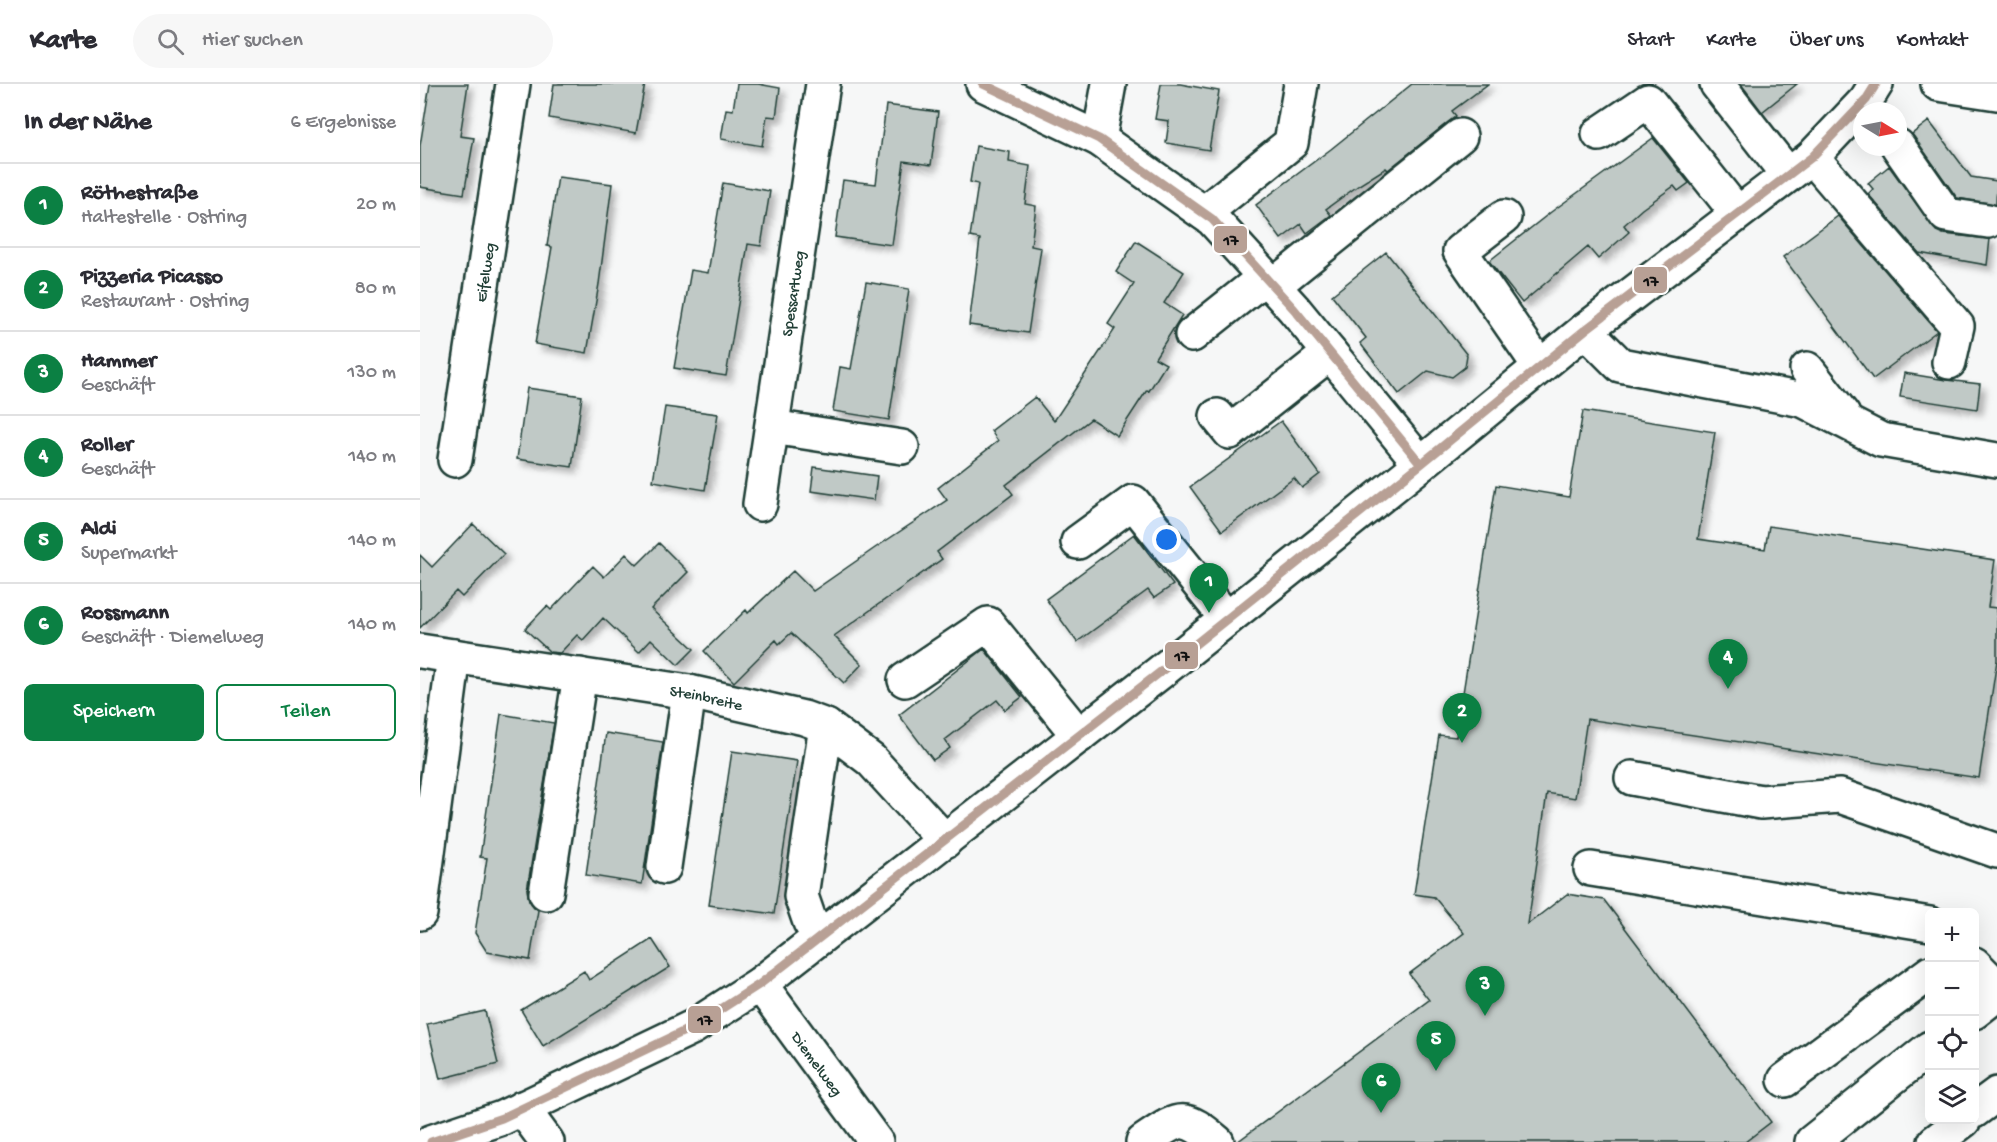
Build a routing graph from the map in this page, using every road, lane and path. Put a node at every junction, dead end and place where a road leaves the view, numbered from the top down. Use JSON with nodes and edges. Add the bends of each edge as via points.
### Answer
{"nodes":[{"id":1,"x":513,"y":84,"type":"edge"},
{"id":2,"x":823,"y":84,"type":"edge"},
{"id":3,"x":983,"y":84,"type":"edge"},
{"id":4,"x":1109,"y":84,"type":"edge"},
{"id":5,"x":1301,"y":84,"type":"edge"},
{"id":6,"x":1717,"y":84,"type":"edge"},
{"id":7,"x":1938,"y":84,"type":"edge"},
{"id":8,"x":1997,"y":93,"type":"edge"},
{"id":9,"x":1872,"y":98,"type":"edge"},
{"id":10,"x":1599,"y":134,"type":"dead end"},
{"id":11,"x":1460,"y":136,"type":"dead end"},
{"id":12,"x":1099,"y":139,"type":"junction"},
{"id":13,"x":1905,"y":156,"type":"edge"},
{"id":14,"x":1800,"y":166,"type":"junction"},
{"id":15,"x":1204,"y":213,"type":"junction"},
{"id":16,"x":1737,"y":213,"type":"junction"},
{"id":17,"x":1504,"y":217,"type":"dead end"},
{"id":18,"x":1988,"y":221,"type":"dead end"},
{"id":19,"x":1269,"y":281,"type":"junction"},
{"id":20,"x":1585,"y":330,"type":"junction"},
{"id":21,"x":1192,"y":335,"type":"dead end"},
{"id":22,"x":1330,"y":353,"type":"junction"},
{"id":23,"x":1949,"y":362,"type":"dead end"},
{"id":24,"x":1540,"y":367,"type":"junction"},
{"id":25,"x":1807,"y":369,"type":"dead end"},
{"id":26,"x":1217,"y":416,"type":"dead end"},
{"id":27,"x":1850,"y":423,"type":"junction"},
{"id":28,"x":771,"y":427,"type":"junction"},
{"id":29,"x":902,"y":447,"type":"dead end"},
{"id":30,"x":455,"y":460,"type":"dead end"},
{"id":31,"x":1997,"y":463,"type":"edge"},
{"id":32,"x":1421,"y":464,"type":"junction"},
{"id":33,"x":760,"y":504,"type":"dead end"},
{"id":34,"x":1078,"y":542,"type":"dead end"},
{"id":35,"x":1227,"y":619,"type":"junction"},
{"id":36,"x":420,"y":651,"type":"edge"},
{"id":37,"x":454,"y":656,"type":"junction"},
{"id":38,"x":580,"y":675,"type":"junction"},
{"id":39,"x":905,"y":680,"type":"dead end"},
{"id":40,"x":689,"y":692,"type":"junction"},
{"id":41,"x":826,"y":726,"type":"junction"},
{"id":42,"x":1079,"y":736,"type":"junction"},
{"id":43,"x":1632,"y":778,"type":"dead end"},
{"id":44,"x":427,"y":804,"type":"edge"},
{"id":45,"x":945,"y":841,"type":"junction"},
{"id":46,"x":1997,"y":851,"type":"edge"},
{"id":47,"x":664,"y":867,"type":"dead end"},
{"id":48,"x":1591,"y":869,"type":"dead end"},
{"id":49,"x":546,"y":893,"type":"dead end"},
{"id":50,"x":420,"y":913,"type":"edge"},
{"id":51,"x":1925,"y":923,"type":"edge"},
{"id":52,"x":820,"y":937,"type":"junction"},
{"id":53,"x":1979,"y":969,"type":"edge"},
{"id":54,"x":1925,"y":976,"type":"edge"},
{"id":55,"x":760,"y":984,"type":"junction"},
{"id":56,"x":1997,"y":987,"type":"edge"},
{"id":57,"x":1997,"y":994,"type":"edge"},
{"id":58,"x":1979,"y":1008,"type":"edge"},
{"id":59,"x":1925,"y":1051,"type":"edge"},
{"id":60,"x":1785,"y":1080,"type":"dead end"},
{"id":61,"x":1997,"y":1094,"type":"edge"},
{"id":62,"x":1979,"y":1107,"type":"edge"},
{"id":63,"x":522,"y":1108,"type":"junction"},
{"id":64,"x":1958,"y":1124,"type":"edge"},
{"id":65,"x":431,"y":1142,"type":"edge"},
{"id":66,"x":547,"y":1142,"type":"edge"},
{"id":67,"x":876,"y":1142,"type":"edge"},
{"id":68,"x":1143,"y":1142,"type":"edge"},
{"id":69,"x":1217,"y":1142,"type":"edge"},
{"id":70,"x":1812,"y":1142,"type":"edge"},
{"id":71,"x":1935,"y":1142,"type":"edge"}],
"edges":[{"from":1,"to":30,"type":"street","name":"Eifelweg"},
{"from":2,"to":28,"type":"street","name":"Spessartweg"},
{"from":3,"to":12,"type":"street"},
{"from":4,"to":12,"type":"street"},
{"from":5,"to":15,"type":"street","via":[[1291,142]]},
{"from":6,"to":14,"type":"street"},
{"from":7,"to":8,"type":"street"},
{"from":9,"to":14,"type":"street"},
{"from":10,"to":16,"type":"street","via":[[1648,101]]},
{"from":11,"to":19,"type":"street"},
{"from":12,"to":15,"type":"street"},
{"from":13,"to":18,"type":"street","via":[[1946,215]]},
{"from":14,"to":16,"type":"street"},
{"from":14,"to":23,"type":"street","via":[[1957,326]]},
{"from":15,"to":19,"type":"street"},
{"from":16,"to":20,"type":"street"},
{"from":17,"to":24,"type":"street","via":[[1460,251]]},
{"from":19,"to":21,"type":"street"},
{"from":19,"to":22,"type":"street"},
{"from":20,"to":24,"type":"street"},
{"from":20,"to":27,"type":"street","via":[[1620,365],[1803,400]]},
{"from":22,"to":26,"type":"street","via":[[1230,432]]},
{"from":22,"to":32,"type":"street"},
{"from":24,"to":32,"type":"street"},
{"from":25,"to":27,"type":"street"},
{"from":27,"to":31,"type":"street","via":[[1881,440]]},
{"from":28,"to":29,"type":"street"},
{"from":28,"to":33,"type":"street","name":"Spessartweg"},
{"from":32,"to":35,"type":"street"},
{"from":34,"to":35,"type":"street","via":[[1133,502]]},
{"from":35,"to":42,"type":"street"},
{"from":36,"to":37,"type":"street","name":"Steinbreite"},
{"from":37,"to":38,"type":"street","name":"Steinbreite"},
{"from":37,"to":44,"type":"street"},
{"from":38,"to":40,"type":"street","name":"Steinbreite"},
{"from":38,"to":49,"type":"street"},
{"from":39,"to":42,"type":"street","via":[[988,624]]},
{"from":40,"to":41,"type":"street","name":"Steinbreite"},
{"from":40,"to":47,"type":"street"},
{"from":41,"to":45,"type":"street","name":"Steinbreite","via":[[872,759]]},
{"from":41,"to":52,"type":"street","via":[[801,896]]},
{"from":42,"to":45,"type":"street"},
{"from":43,"to":46,"type":"street","via":[[1761,802],[1840,796]]},
{"from":44,"to":50,"type":"street"},
{"from":45,"to":52,"type":"street"},
{"from":48,"to":51,"type":"street"},
{"from":52,"to":55,"type":"street"},
{"from":53,"to":56,"type":"street"},
{"from":54,"to":60,"type":"street"},
{"from":55,"to":63,"type":"street","via":[[693,1027]]},
{"from":55,"to":67,"type":"street","name":"Diemelweg"},
{"from":57,"to":58,"type":"street"},
{"from":59,"to":70,"type":"street"},
{"from":61,"to":62,"type":"street"},
{"from":63,"to":65,"type":"street"},
{"from":63,"to":66,"type":"street"},
{"from":64,"to":71,"type":"street"},
{"from":68,"to":69,"type":"street","via":[[1172,1123],[1187,1122]]}]}
